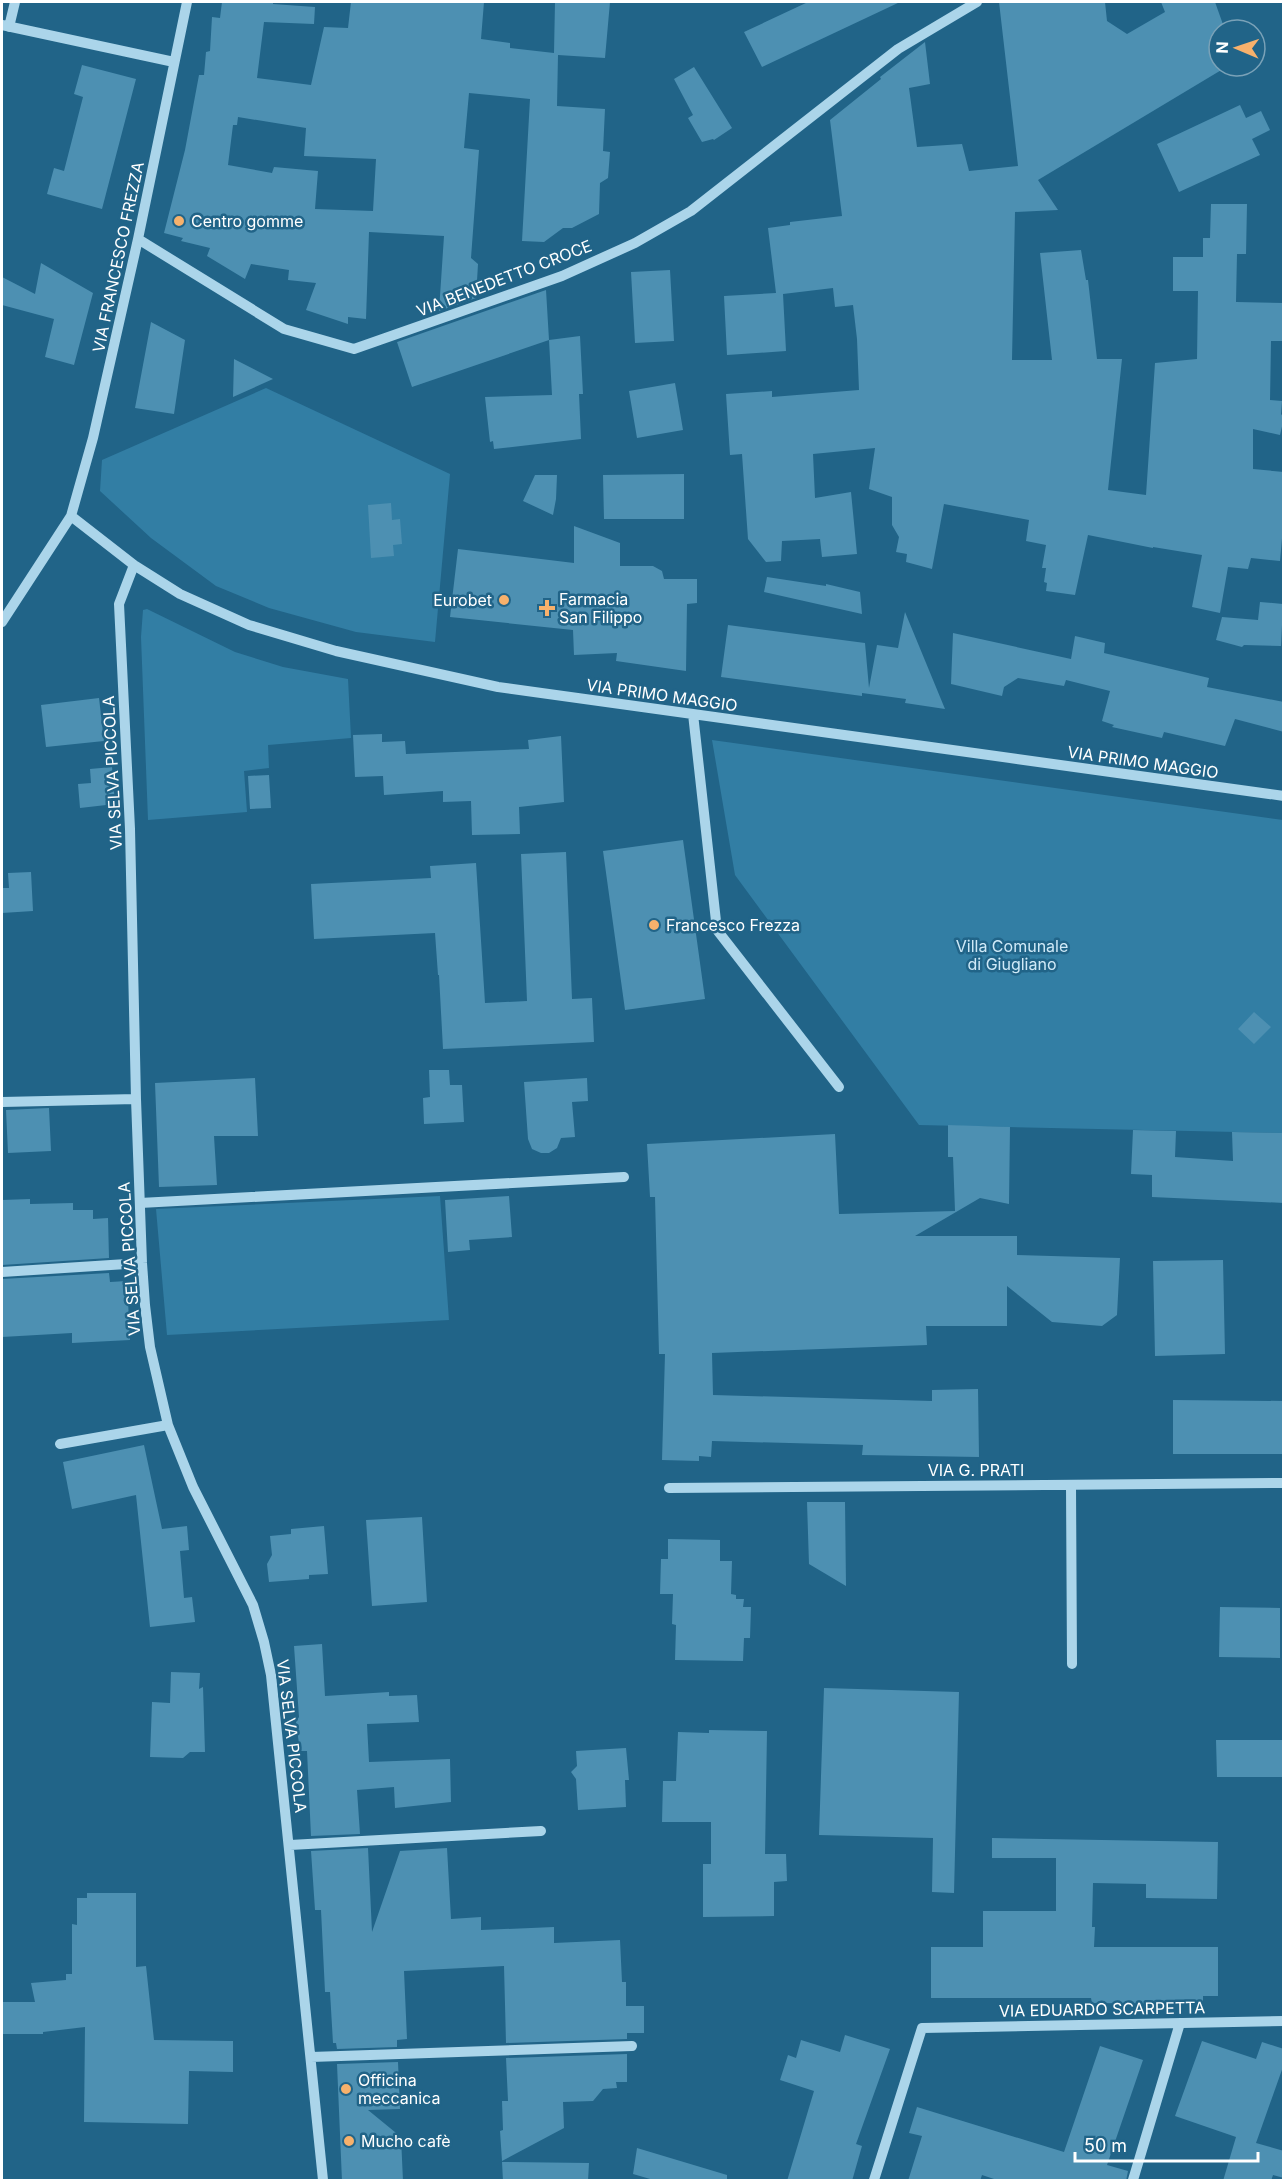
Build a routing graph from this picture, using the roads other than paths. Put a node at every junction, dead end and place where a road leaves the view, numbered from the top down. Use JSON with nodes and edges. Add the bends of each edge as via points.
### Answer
{"nodes":[{"id":1,"x":15,"y":2,"type":"edge"},
{"id":2,"x":187,"y":2,"type":"edge"},
{"id":3,"x":977,"y":2,"type":"edge"},
{"id":4,"x":5,"y":26,"type":"edge"},
{"id":5,"x":174,"y":62,"type":"junction"},
{"id":6,"x":138,"y":239,"type":"junction"},
{"id":7,"x":71,"y":516,"type":"junction"},
{"id":8,"x":134,"y":565,"type":"junction"},
{"id":9,"x":2,"y":622,"type":"edge"},
{"id":10,"x":693,"y":714,"type":"junction"},
{"id":11,"x":1284,"y":796,"type":"edge"},
{"id":12,"x":838,"y":1087,"type":"dead end"},
{"id":13,"x":136,"y":1099,"type":"junction"},
{"id":14,"x":2,"y":1102,"type":"edge"},
{"id":15,"x":624,"y":1177,"type":"dead end"},
{"id":16,"x":140,"y":1203,"type":"junction"},
{"id":17,"x":142,"y":1263,"type":"junction"},
{"id":18,"x":2,"y":1272,"type":"edge"},
{"id":19,"x":168,"y":1425,"type":"junction"},
{"id":20,"x":60,"y":1444,"type":"dead end"},
{"id":21,"x":1284,"y":1483,"type":"edge"},
{"id":22,"x":1071,"y":1485,"type":"junction"},
{"id":23,"x":669,"y":1488,"type":"dead end"},
{"id":24,"x":1072,"y":1664,"type":"dead end"},
{"id":25,"x":541,"y":1831,"type":"dead end"},
{"id":26,"x":290,"y":1845,"type":"junction"},
{"id":27,"x":1284,"y":2021,"type":"edge"},
{"id":28,"x":1180,"y":2023,"type":"junction"},
{"id":29,"x":632,"y":2046,"type":"dead end"},
{"id":30,"x":311,"y":2057,"type":"junction"},
{"id":31,"x":323,"y":2181,"type":"edge"},
{"id":32,"x":874,"y":2181,"type":"edge"},
{"id":33,"x":1133,"y":2181,"type":"edge"}],
"edges":[{"from":1,"to":4,"type":"street"},
{"from":2,"to":5,"type":"street","name":"VIA FRANCESCO FREZZA"},
{"from":3,"to":6,"type":"street","name":"VIA BENEDETTO CROCE","via":[[898,49],[691,211],[635,243],[562,276],[354,349],[284,329]]},
{"from":4,"to":5,"type":"street"},
{"from":5,"to":6,"type":"street","name":"VIA FRANCESCO FREZZA"},
{"from":6,"to":7,"type":"street","name":"VIA FRANCESCO FREZZA","via":[[93,438]]},
{"from":7,"to":8,"type":"street","name":"VIA PRIMO MAGGIO"},
{"from":7,"to":9,"type":"street","name":"VIA FRANCESCO FREZZA"},
{"from":8,"to":10,"type":"street","name":"VIA PRIMO MAGGIO","via":[[180,594],[249,625],[336,651],[498,687]]},
{"from":8,"to":13,"type":"street","name":"VIA SELVA PICCOLA","via":[[119,604],[130,829]]},
{"from":10,"to":11,"type":"street","name":"VIA PRIMO MAGGIO"},
{"from":10,"to":12,"type":"street","via":[[717,930]]},
{"from":13,"to":14,"type":"street"},
{"from":13,"to":16,"type":"street","name":"VIA SELVA PICCOLA"},
{"from":15,"to":16,"type":"street"},
{"from":16,"to":17,"type":"street","name":"VIA SELVA PICCOLA"},
{"from":17,"to":18,"type":"street"},
{"from":17,"to":19,"type":"street","name":"VIA SELVA PICCOLA","via":[[150,1347]]},
{"from":19,"to":20,"type":"street"},
{"from":19,"to":26,"type":"street","name":"VIA SELVA PICCOLA","via":[[193,1487],[248,1594],[264,1642],[276,1707]]},
{"from":21,"to":22,"type":"street","name":"VIA G. PRATI"},
{"from":22,"to":23,"type":"street","name":"VIA G. PRATI"},
{"from":22,"to":24,"type":"street"},
{"from":25,"to":26,"type":"street"},
{"from":26,"to":30,"type":"street","name":"VIA SELVA PICCOLA"},
{"from":27,"to":28,"type":"street","name":"VIA EDUARDO SCARPETTA"},
{"from":28,"to":32,"type":"street","name":"VIA EDUARDO SCARPETTA","via":[[922,2028]]},
{"from":28,"to":33,"type":"street"},
{"from":29,"to":30,"type":"street"},
{"from":30,"to":31,"type":"street","name":"VIA SELVA PICCOLA"}]}
